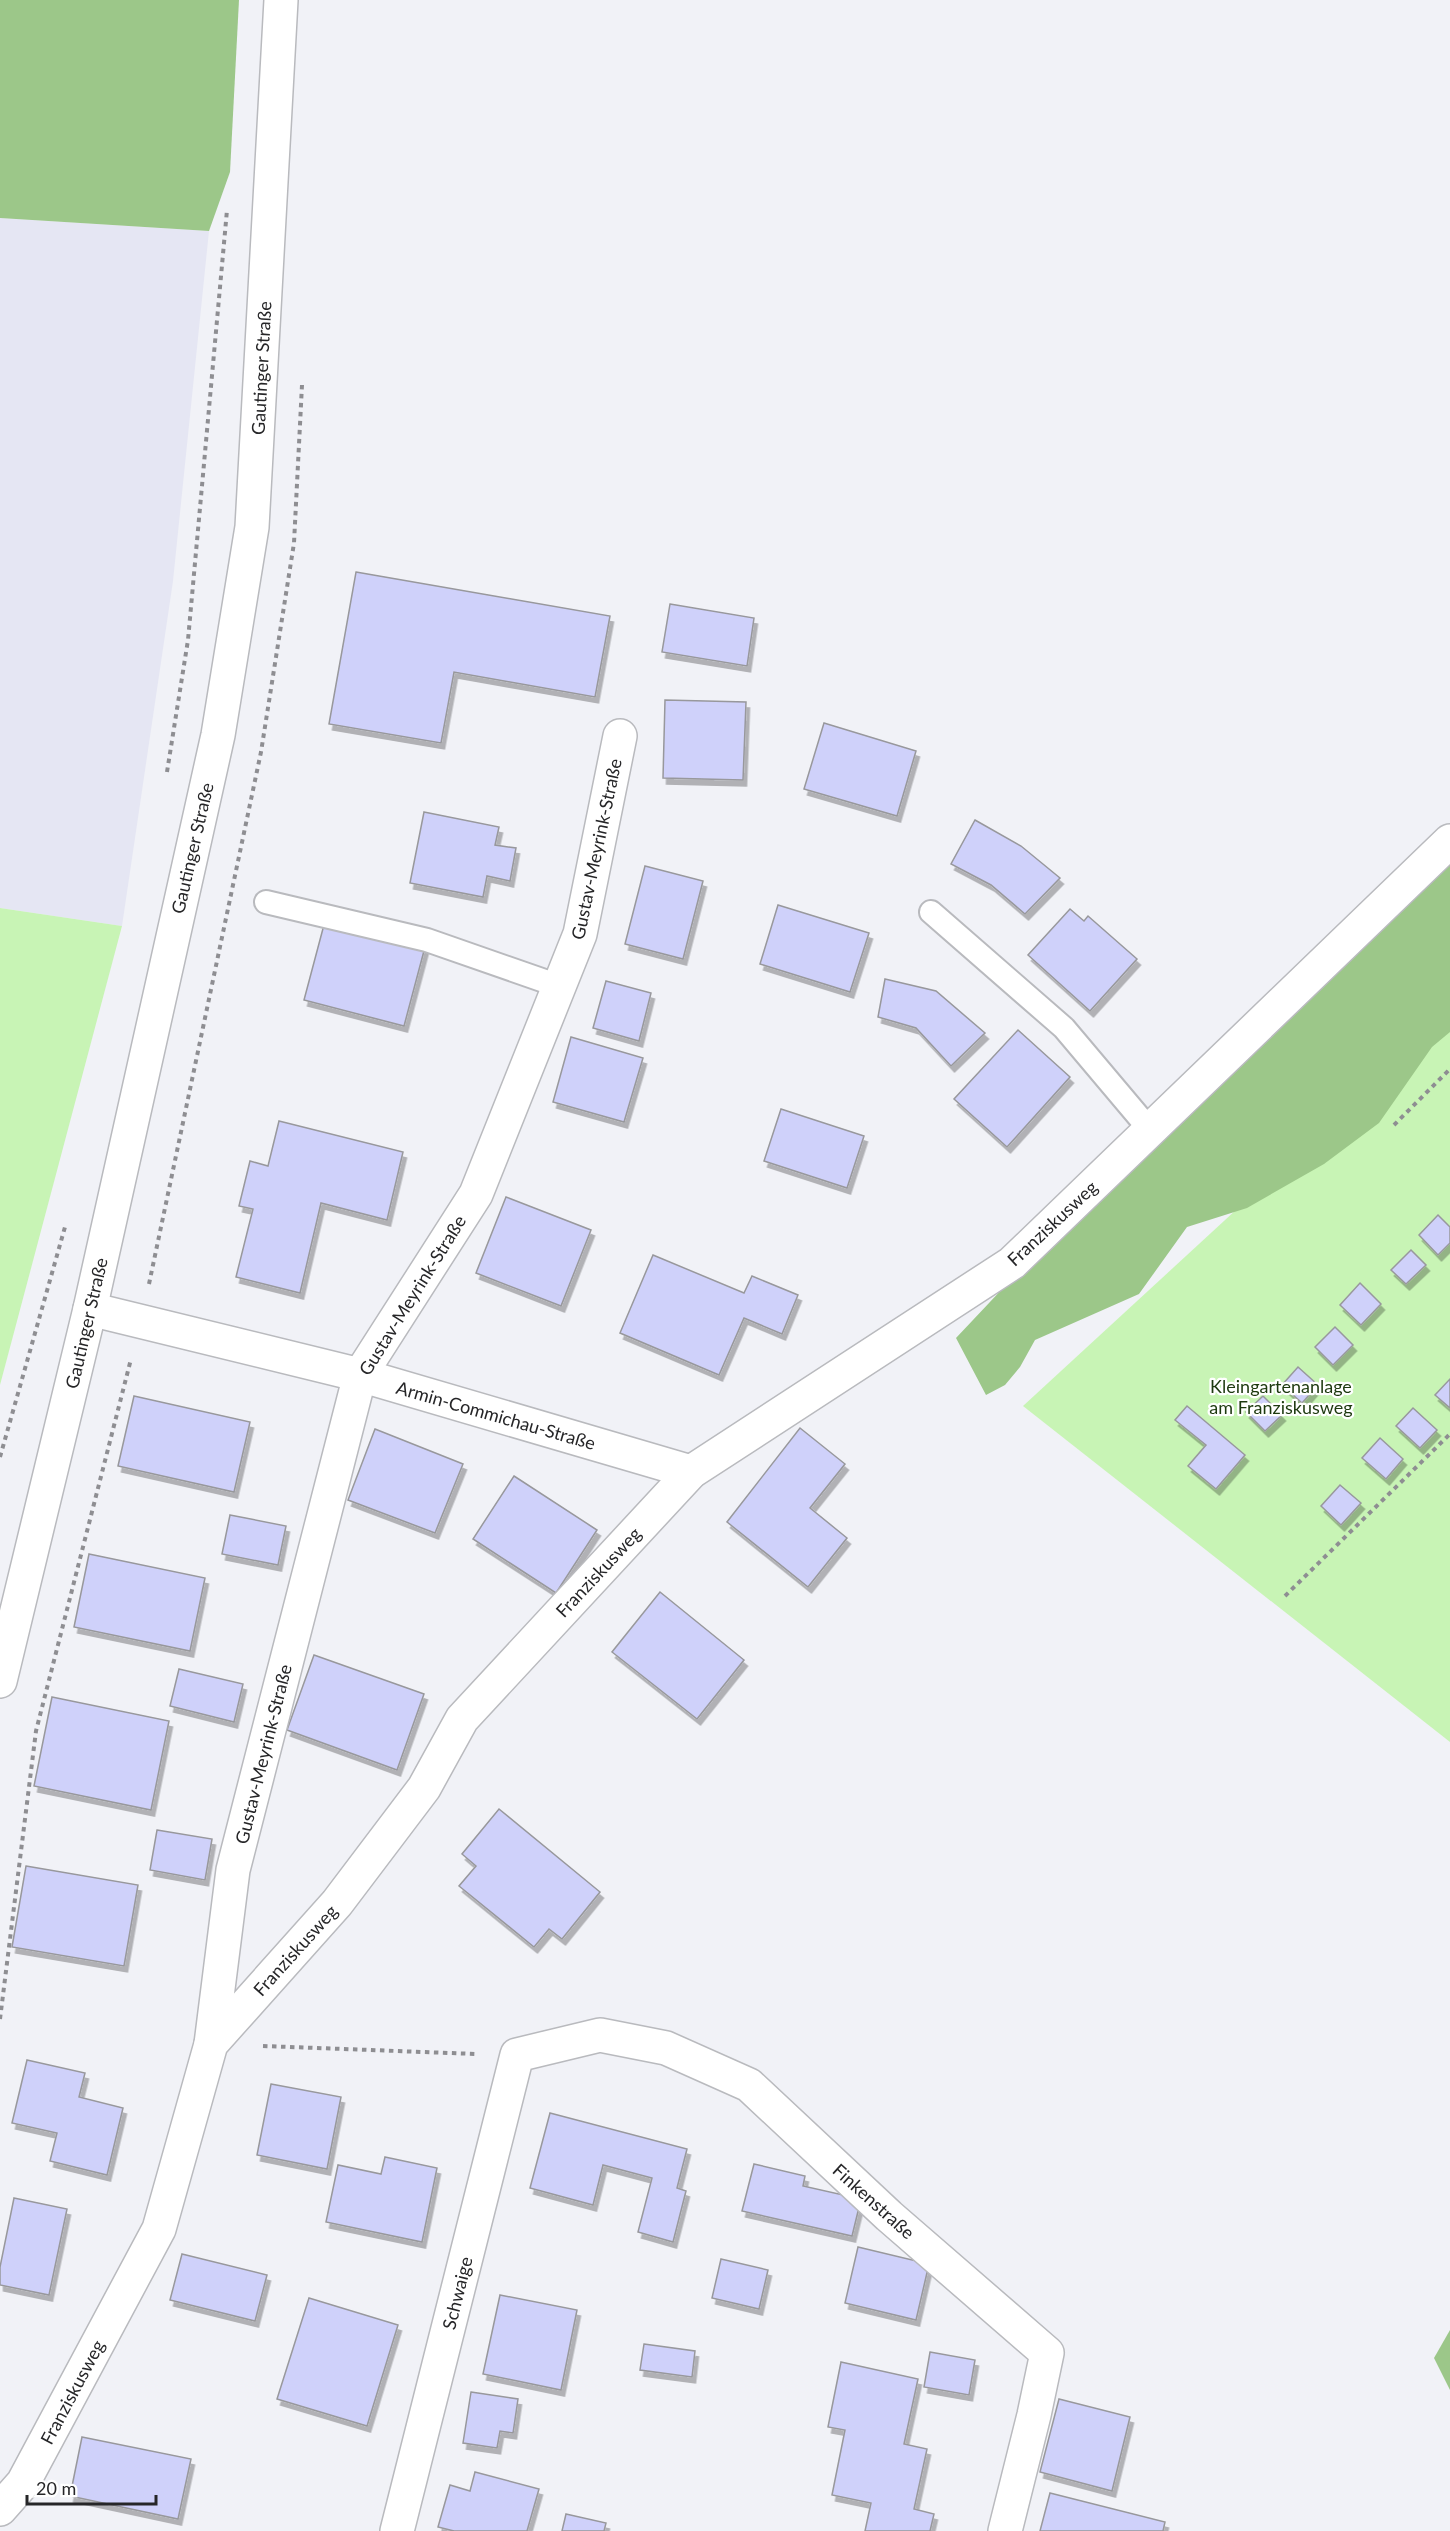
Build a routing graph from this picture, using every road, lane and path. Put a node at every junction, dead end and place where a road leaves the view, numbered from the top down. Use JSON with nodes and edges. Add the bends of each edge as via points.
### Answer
{"nodes":[{"id":1,"x":281,"y":0,"type":"edge"},
{"id":2,"x":227,"y":206,"type":"dead end"},
{"id":3,"x":621,"y":736,"type":"dead end"},
{"id":4,"x":165,"y":781,"type":"dead end"},
{"id":5,"x":1450,"y":841,"type":"edge"},
{"id":6,"x":266,"y":902,"type":"dead end"},
{"id":7,"x":931,"y":912,"type":"dead end"},
{"id":8,"x":559,"y":986,"type":"junction"},
{"id":9,"x":1450,"y":1069,"type":"edge"},
{"id":10,"x":1394,"y":1125,"type":"dead end"},
{"id":11,"x":1150,"y":1130,"type":"junction"},
{"id":12,"x":65,"y":1225,"type":"dead end"},
{"id":13,"x":90,"y":1309,"type":"junction"},
{"id":14,"x":360,"y":1375,"type":"junction"},
{"id":15,"x":1450,"y":1434,"type":"edge"},
{"id":16,"x":0,"y":1457,"type":"edge"},
{"id":17,"x":691,"y":1472,"type":"junction"},
{"id":18,"x":1285,"y":1596,"type":"dead end"},
{"id":19,"x":0,"y":1681,"type":"edge"},
{"id":20,"x":211,"y":2044,"type":"junction"},
{"id":21,"x":517,"y":2055,"type":"junction"},
{"id":22,"x":0,"y":2509,"type":"edge"},
{"id":23,"x":397,"y":2531,"type":"edge"},
{"id":24,"x":1005,"y":2531,"type":"edge"}],
"edges":[{"from":1,"to":13,"type":"street","name":"Gautinger Straße","via":[[252,527],[218,735]]},
{"from":2,"to":4,"type":"path","via":[[188,640]]},
{"from":3,"to":8,"type":"street","name":"Gustav-Meyrink-Straße","via":[[580,934]]},
{"from":5,"to":11,"type":"street","name":"Franziskusweg"},
{"from":6,"to":8,"type":"lane","via":[[427,940]]},
{"from":7,"to":11,"type":"lane","via":[[1064,1028]]},
{"from":8,"to":14,"type":"street","name":"Gustav-Meyrink-Straße","via":[[476,1194]]},
{"from":9,"to":10,"type":"path"},
{"from":11,"to":17,"type":"street","name":"Franziskusweg","via":[[1012,1263]]},
{"from":12,"to":16,"type":"path"},
{"from":13,"to":14,"type":"street","name":"Armin-Commichau-Straße"},
{"from":13,"to":19,"type":"street","name":"Gautinger Straße"},
{"from":14,"to":17,"type":"street","name":"Armin-Commichau-Straße"},
{"from":14,"to":20,"type":"street","name":"Gustav-Meyrink-Straße","via":[[233,1870]]},
{"from":15,"to":18,"type":"path"},
{"from":17,"to":20,"type":"street","name":"Franziskusweg","via":[[462,1719],[424,1788],[337,1903]]},
{"from":20,"to":21,"type":"path"},
{"from":20,"to":22,"type":"street","name":"Franziskusweg","via":[[159,2229],[23,2483]]},
{"from":21,"to":23,"type":"street","name":"Schwaige"},
{"from":21,"to":24,"type":"street","name":"Finkenstraße","via":[[600,2035],[666,2048],[749,2085],[889,2216],[1047,2353]]}]}
